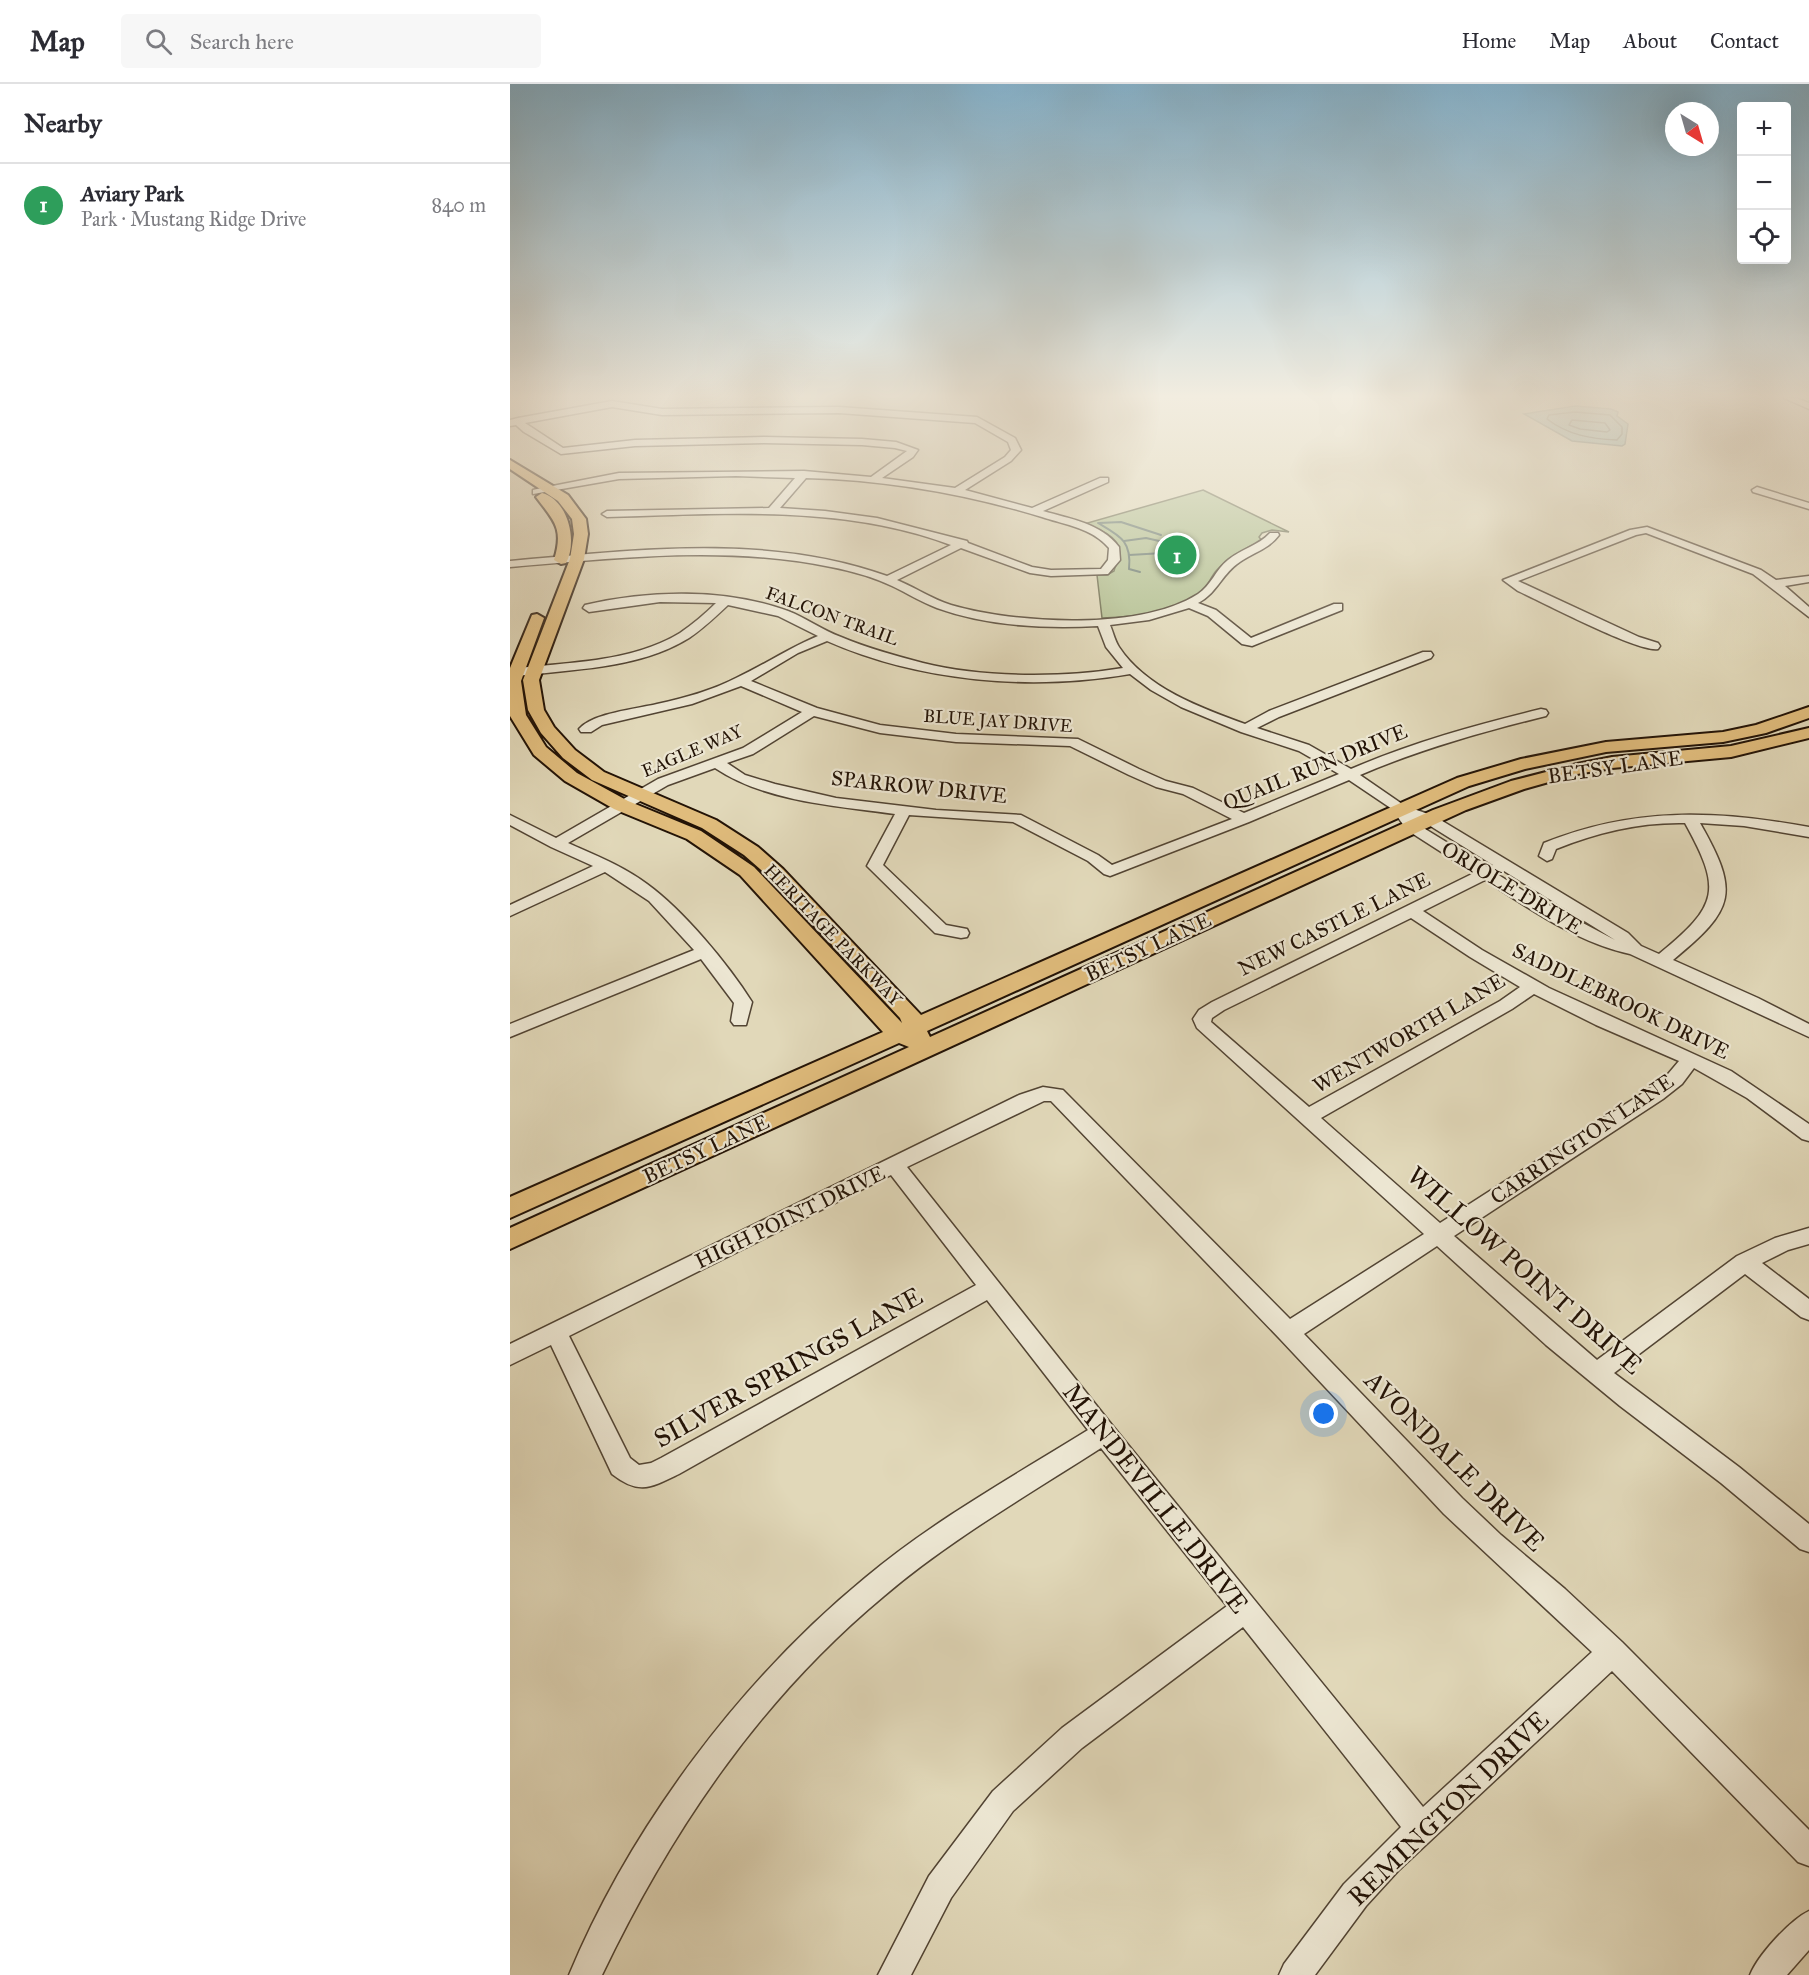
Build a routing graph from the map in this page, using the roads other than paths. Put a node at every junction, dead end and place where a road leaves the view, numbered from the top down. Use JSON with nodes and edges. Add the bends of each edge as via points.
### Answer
{"nodes":[{"id":1,"x":533,"y":486,"type":"edge"},
{"id":2,"x":538,"y":486,"type":"edge"},
{"id":3,"x":568,"y":486,"type":"edge"},
{"id":4,"x":793,"y":486,"type":"edge"},
{"id":5,"x":927,"y":486,"type":"edge"},
{"id":6,"x":965,"y":486,"type":"edge"},
{"id":7,"x":1090,"y":486,"type":"edge"},
{"id":8,"x":1757,"y":490,"type":"dead end"},
{"id":9,"x":544,"y":491,"type":"junction"},
{"id":10,"x":957,"y":491,"type":"junction"},
{"id":11,"x":1809,"y":506,"type":"edge"},
{"id":12,"x":772,"y":510,"type":"junction"},
{"id":13,"x":1034,"y":511,"type":"junction"},
{"id":14,"x":607,"y":514,"type":"dead end"},
{"id":15,"x":1274,"y":535,"type":"dead end"},
{"id":16,"x":963,"y":543,"type":"junction"},
{"id":17,"x":569,"y":559,"type":"junction"},
{"id":18,"x":510,"y":564,"type":"edge"},
{"id":19,"x":1809,"y":579,"type":"edge"},
{"id":20,"x":888,"y":580,"type":"junction"},
{"id":21,"x":1772,"y":584,"type":"junction"},
{"id":22,"x":725,"y":601,"type":"junction"},
{"id":23,"x":1189,"y":604,"type":"junction"},
{"id":24,"x":1338,"y":607,"type":"dead end"},
{"id":25,"x":589,"y":608,"type":"dead end"},
{"id":26,"x":1807,"y":616,"type":"edge"},
{"id":27,"x":1102,"y":622,"type":"junction"},
{"id":28,"x":828,"y":636,"type":"junction"},
{"id":29,"x":1654,"y":646,"type":"dead end"},
{"id":30,"x":1427,"y":656,"type":"dead end"},
{"id":31,"x":533,"y":670,"type":"junction"},
{"id":32,"x":1134,"y":670,"type":"junction"},
{"id":33,"x":512,"y":673,"type":"edge"},
{"id":34,"x":741,"y":681,"type":"junction"},
{"id":35,"x":812,"y":711,"type":"junction"},
{"id":36,"x":1809,"y":712,"type":"edge"},
{"id":37,"x":1541,"y":713,"type":"dead end"},
{"id":38,"x":586,"y":729,"type":"dead end"},
{"id":39,"x":1246,"y":729,"type":"junction"},
{"id":40,"x":1809,"y":733,"type":"edge"},
{"id":41,"x":717,"y":763,"type":"junction"},
{"id":42,"x":1350,"y":774,"type":"junction"},
{"id":43,"x":639,"y":795,"type":"junction"},
{"id":44,"x":621,"y":806,"type":"junction"},
{"id":45,"x":904,"y":811,"type":"junction"},
{"id":46,"x":1414,"y":818,"type":"junction"},
{"id":47,"x":1690,"y":818,"type":"junction"},
{"id":48,"x":510,"y":819,"type":"edge"},
{"id":49,"x":1244,"y":819,"type":"junction"},
{"id":50,"x":1809,"y":832,"type":"edge"},
{"id":51,"x":556,"y":844,"type":"junction"},
{"id":52,"x":1547,"y":856,"type":"dead end"},
{"id":53,"x":1504,"y":865,"type":"junction"},
{"id":54,"x":606,"y":866,"type":"junction"},
{"id":55,"x":1110,"y":871,"type":"joint"},
{"id":56,"x":1486,"y":874,"type":"junction"},
{"id":57,"x":510,"y":911,"type":"edge"},
{"id":58,"x":1412,"y":911,"type":"junction"},
{"id":59,"x":962,"y":933,"type":"dead end"},
{"id":60,"x":1635,"y":950,"type":"junction"},
{"id":61,"x":704,"y":952,"type":"junction"},
{"id":62,"x":1660,"y":962,"type":"junction"},
{"id":63,"x":1532,"y":987,"type":"junction"},
{"id":64,"x":740,"y":1021,"type":"dead end"},
{"id":65,"x":510,"y":1030,"type":"edge"},
{"id":66,"x":907,"y":1030,"type":"junction"},
{"id":67,"x":1809,"y":1030,"type":"edge"},
{"id":68,"x":1212,"y":1034,"type":"joint"},
{"id":69,"x":924,"y":1050,"type":"junction"},
{"id":70,"x":1691,"y":1059,"type":"junction"},
{"id":71,"x":1068,"y":1106,"type":"joint"},
{"id":72,"x":1307,"y":1117,"type":"junction"},
{"id":73,"x":1809,"y":1134,"type":"edge"},
{"id":74,"x":663,"y":1139,"type":"junction"},
{"id":75,"x":678,"y":1161,"type":"junction"},
{"id":76,"x":895,"y":1166,"type":"junction"},
{"id":77,"x":510,"y":1208,"type":"edge"},
{"id":78,"x":1441,"y":1234,"type":"junction"},
{"id":79,"x":1809,"y":1236,"type":"edge"},
{"id":80,"x":510,"y":1239,"type":"edge"},
{"id":81,"x":1746,"y":1262,"type":"junction"},
{"id":82,"x":991,"y":1287,"type":"junction"},
{"id":83,"x":1809,"y":1311,"type":"edge"},
{"id":84,"x":556,"y":1332,"type":"junction"},
{"id":85,"x":1288,"y":1332,"type":"junction"},
{"id":86,"x":510,"y":1355,"type":"edge"},
{"id":87,"x":1597,"y":1373,"type":"junction"},
{"id":88,"x":1104,"y":1433,"type":"junction"},
{"id":89,"x":1809,"y":1540,"type":"edge"},
{"id":90,"x":1245,"y":1609,"type":"junction"},
{"id":91,"x":1612,"y":1652,"type":"junction"},
{"id":92,"x":1421,"y":1828,"type":"junction"},
{"id":93,"x":1809,"y":1851,"type":"edge"},
{"id":94,"x":1809,"y":1927,"type":"edge"},
{"id":95,"x":585,"y":1975,"type":"edge"},
{"id":96,"x":894,"y":1975,"type":"edge"},
{"id":97,"x":1295,"y":1975,"type":"edge"},
{"id":98,"x":1766,"y":1975,"type":"edge"}],
"edges":[{"from":1,"to":9,"type":"main road","name":"HERITAGE PARKWAY"},
{"from":2,"to":9,"type":"main road","name":"HERITAGE PARKWAY"},
{"from":3,"to":9,"type":"street"},
{"from":4,"to":12,"type":"street"},
{"from":5,"to":10,"type":"street"},
{"from":6,"to":10,"type":"street"},
{"from":7,"to":13,"type":"street"},
{"from":8,"to":11,"type":"street"},
{"from":9,"to":17,"type":"main road","name":"HERITAGE PARKWAY","via":[[567,535]]},
{"from":10,"to":13,"type":"street"},
{"from":12,"to":14,"type":"street"},
{"from":12,"to":16,"type":"street","via":[[877,521]]},
{"from":13,"to":16,"type":"street","via":[[1092,529],[1114,547],[1114,560],[1104,572],[1051,573],[1030,570]]},
{"from":15,"to":23,"type":"street","via":[[1232,562],[1208,592]]},
{"from":16,"to":20,"type":"street"},
{"from":17,"to":18,"type":"street"},
{"from":17,"to":20,"type":"street","via":[[675,553],[757,554],[837,565]]},
{"from":17,"to":31,"type":"main road","name":"HERITAGE PARKWAY"},
{"from":17,"to":33,"type":"main road","name":"HERITAGE PARKWAY"},
{"from":19,"to":21,"type":"street"},
{"from":20,"to":27,"type":"street","via":[[933,602],[979,616],[1036,622]]},
{"from":21,"to":26,"type":"street","via":[[1780,599]]},
{"from":21,"to":29,"type":"street","via":[[1748,568],[1647,530],[1509,580],[1521,589]]},
{"from":22,"to":25,"type":"street","name":"FALCON TRAIL","via":[[651,600]]},
{"from":22,"to":28,"type":"street","name":"FALCON TRAIL","via":[[781,612]]},
{"from":22,"to":31,"type":"street","via":[[678,639],[642,654]]},
{"from":23,"to":24,"type":"street","via":[[1212,613],[1246,642]]},
{"from":23,"to":27,"type":"street","via":[[1143,618]]},
{"from":27,"to":32,"type":"street","name":"ORIOLE DRIVE","via":[[1110,645]]},
{"from":28,"to":32,"type":"street","name":"FALCON TRAIL","via":[[920,666],[977,674],[1074,679]]},
{"from":28,"to":34,"type":"street","via":[[794,650]]},
{"from":30,"to":39,"type":"street","via":[[1275,714]]},
{"from":31,"to":33,"type":"street"},
{"from":31,"to":43,"type":"main road","name":"HERITAGE PARKWAY","via":[[536,710],[547,729],[582,766]]},
{"from":32,"to":39,"type":"street","name":"ORIOLE DRIVE","via":[[1184,704]]},
{"from":33,"to":44,"type":"main road","name":"HERITAGE PARKWAY","via":[[518,715],[540,751],[571,777]]},
{"from":34,"to":35,"type":"street","name":"BLUE JAY DRIVE"},
{"from":34,"to":38,"type":"street","via":[[687,701],[597,722]]},
{"from":35,"to":41,"type":"street","name":"EAGLE WAY","via":[[748,751]]},
{"from":35,"to":49,"type":"street","name":"BLUE JAY DRIVE","via":[[891,730],[956,738],[1073,742]]},
{"from":36,"to":46,"type":"main road","name":"BETSY LANE","via":[[1723,737],[1606,747],[1521,764],[1463,782]]},
{"from":37,"to":42,"type":"street","name":"QUAIL RUN DRIVE","via":[[1457,734]]},
{"from":39,"to":42,"type":"street","name":"ORIOLE DRIVE","via":[[1304,748]]},
{"from":40,"to":46,"type":"main road","name":"BETSY LANE","via":[[1720,753],[1599,764],[1555,773]]},
{"from":41,"to":43,"type":"street","name":"EAGLE WAY","via":[[691,770]]},
{"from":41,"to":45,"type":"street","name":"SPARROW DRIVE","via":[[740,778],[772,788]]},
{"from":42,"to":46,"type":"street","name":"ORIOLE DRIVE"},
{"from":42,"to":49,"type":"street","name":"QUAIL RUN DRIVE"},
{"from":43,"to":44,"type":"street","name":"EAGLE WAY"},
{"from":43,"to":66,"type":"main road","name":"HERITAGE PARKWAY","via":[[709,824],[751,851],[910,1015]]},
{"from":44,"to":51,"type":"street","name":"EAGLE WAY"},
{"from":44,"to":66,"type":"main road","name":"HERITAGE PARKWAY","via":[[694,835],[747,871],[888,1024]]},
{"from":45,"to":55,"type":"street","name":"SPARROW DRIVE","via":[[1016,818],[1094,858]]},
{"from":45,"to":59,"type":"street","via":[[875,866],[941,929]]},
{"from":46,"to":53,"type":"street","name":"ORIOLE DRIVE"},
{"from":46,"to":56,"type":"street","name":"ORIOLE DRIVE"},
{"from":46,"to":66,"type":"main road","name":"BETSY LANE"},
{"from":46,"to":69,"type":"main road","name":"BETSY LANE"},
{"from":47,"to":50,"type":"street","via":[[1754,822]]},
{"from":47,"to":52,"type":"street","via":[[1593,830],[1549,846]]},
{"from":47,"to":62,"type":"street","via":[[1718,874],[1717,902],[1697,930]]},
{"from":48,"to":51,"type":"street"},
{"from":49,"to":55,"type":"street","name":"QUAIL RUN DRIVE"},
{"from":51,"to":54,"type":"street"},
{"from":53,"to":56,"type":"street","name":"NEW CASTLE LANE"},
{"from":53,"to":60,"type":"street","name":"ORIOLE DRIVE","via":[[1622,937]]},
{"from":54,"to":57,"type":"street"},
{"from":54,"to":61,"type":"street","via":[[640,886],[673,914]]},
{"from":56,"to":58,"type":"street","name":"NEW CASTLE LANE"},
{"from":56,"to":60,"type":"street","name":"ORIOLE DRIVE","via":[[1581,930],[1612,945]]},
{"from":58,"to":63,"type":"street","name":"SADDLEBROOK DRIVE"},
{"from":58,"to":68,"type":"street","name":"NEW CASTLE LANE","via":[[1209,1011],[1202,1019]]},
{"from":60,"to":62,"type":"street","name":"ORIOLE DRIVE"},
{"from":61,"to":64,"type":"street","via":[[743,1002]]},
{"from":61,"to":65,"type":"street"},
{"from":62,"to":67,"type":"street","name":"ORIOLE DRIVE"},
{"from":63,"to":70,"type":"street","name":"SADDLEBROOK DRIVE"},
{"from":63,"to":72,"type":"street","name":"WENTWORTH LANE"},
{"from":66,"to":69,"type":"main road","name":"HERITAGE PARKWAY"},
{"from":66,"to":74,"type":"main road","name":"BETSY LANE"},
{"from":68,"to":72,"type":"street","name":"WILLOW POINT DRIVE"},
{"from":69,"to":75,"type":"main road","name":"BETSY LANE"},
{"from":70,"to":73,"type":"street","name":"SADDLEBROOK DRIVE","via":[[1760,1097]]},
{"from":70,"to":78,"type":"street","name":"CARRINGTON LANE","via":[[1666,1087]]},
{"from":71,"to":76,"type":"street","name":"HIGH POINT DRIVE","via":[[1056,1095],[1037,1095]]},
{"from":71,"to":85,"type":"street","name":"AVONDALE DRIVE"},
{"from":72,"to":78,"type":"street","name":"WILLOW POINT DRIVE"},
{"from":74,"to":75,"type":"main road"},
{"from":74,"to":77,"type":"main road","name":"BETSY LANE"},
{"from":75,"to":80,"type":"main road","name":"BETSY LANE"},
{"from":76,"to":82,"type":"street","name":"MANDEVILLE DRIVE"},
{"from":76,"to":84,"type":"street","name":"HIGH POINT DRIVE"},
{"from":78,"to":85,"type":"street","name":"CARRINGTON LANE"},
{"from":78,"to":87,"type":"street","name":"WILLOW POINT DRIVE"},
{"from":79,"to":81,"type":"street"},
{"from":81,"to":83,"type":"street"},
{"from":81,"to":87,"type":"street"},
{"from":82,"to":84,"type":"street","name":"SILVER SPRINGS LANE","via":[[654,1474],[635,1477],[627,1473],[617,1457]]},
{"from":82,"to":88,"type":"street","name":"MANDEVILLE DRIVE"},
{"from":84,"to":86,"type":"street","name":"HIGH POINT DRIVE"},
{"from":85,"to":91,"type":"street","name":"AVONDALE DRIVE","via":[[1453,1506]]},
{"from":87,"to":89,"type":"street","name":"WILLOW POINT DRIVE"},
{"from":88,"to":90,"type":"street","name":"MANDEVILLE DRIVE"},
{"from":88,"to":95,"type":"street","via":[[920,1552],[839,1617],[798,1656],[761,1696],[694,1783],[627,1891]]},
{"from":90,"to":92,"type":"street","name":"MANDEVILLE DRIVE"},
{"from":90,"to":96,"type":"street","via":[[1072,1738],[1004,1802],[940,1887]]},
{"from":91,"to":92,"type":"street","name":"REMINGTON DRIVE"},
{"from":91,"to":93,"type":"street","name":"AVONDALE DRIVE"},
{"from":92,"to":97,"type":"street","name":"REMINGTON DRIVE","via":[[1355,1896]]},
{"from":94,"to":98,"type":"street"}]}
